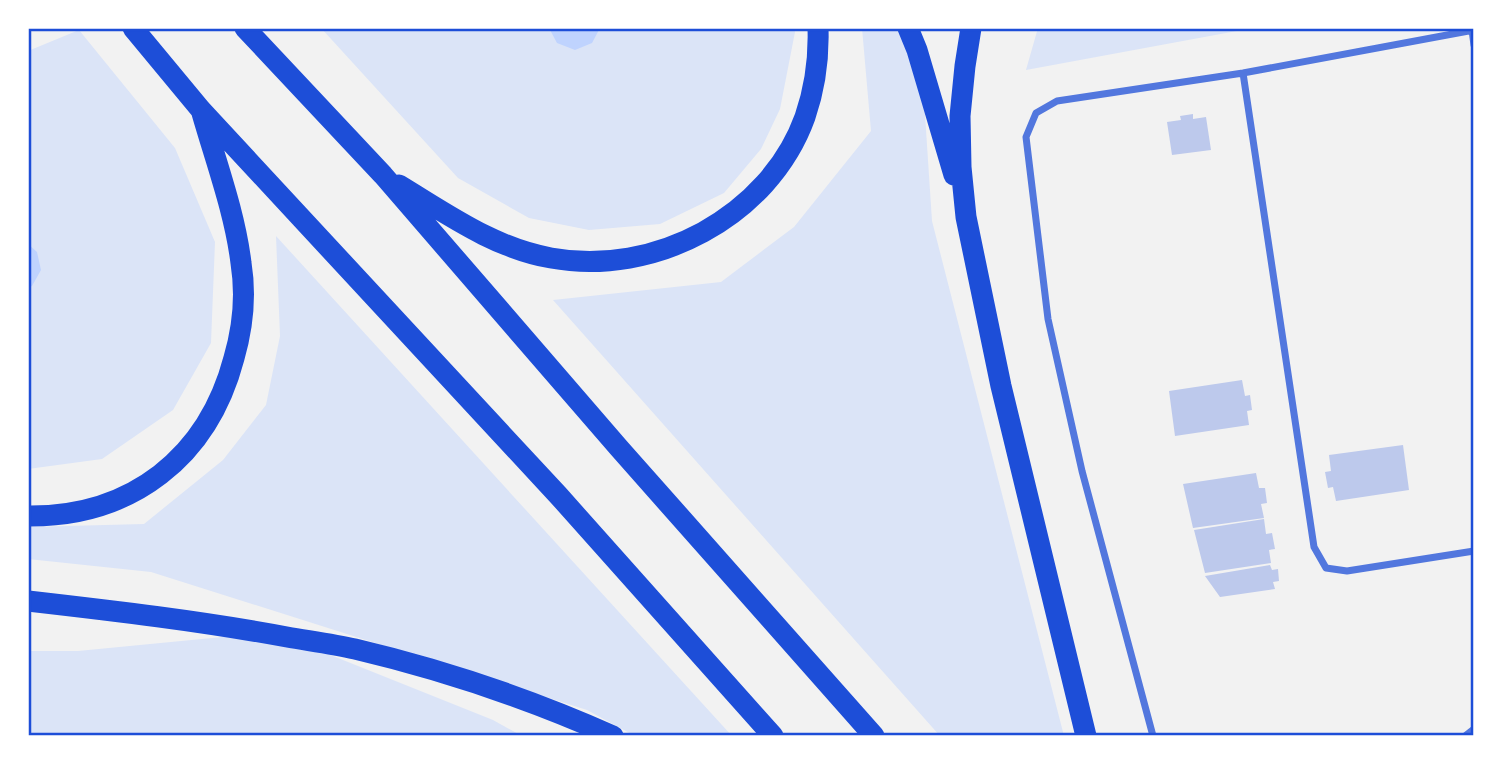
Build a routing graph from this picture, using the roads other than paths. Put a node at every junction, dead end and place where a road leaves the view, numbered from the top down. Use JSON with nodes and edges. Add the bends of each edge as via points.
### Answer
{"nodes":[{"id":1,"x":133,"y":28,"type":"edge"},
{"id":2,"x":245,"y":28,"type":"edge"},
{"id":3,"x":818,"y":28,"type":"edge"},
{"id":4,"x":908,"y":28,"type":"edge"},
{"id":5,"x":971,"y":28,"type":"edge"},
{"id":6,"x":1473,"y":30,"type":"edge"},
{"id":7,"x":1474,"y":45,"type":"edge"},
{"id":8,"x":1243,"y":72,"type":"junction"},
{"id":9,"x":201,"y":110,"type":"junction"},
{"id":10,"x":383,"y":175,"type":"junction"},
{"id":11,"x":966,"y":217,"type":"junction"},
{"id":12,"x":32,"y":516,"type":"edge"},
{"id":13,"x":1474,"y":551,"type":"edge"},
{"id":14,"x":28,"y":601,"type":"edge"},
{"id":15,"x":1474,"y":729,"type":"edge"},
{"id":16,"x":613,"y":736,"type":"edge"},
{"id":17,"x":773,"y":736,"type":"edge"},
{"id":18,"x":874,"y":736,"type":"edge"},
{"id":19,"x":1086,"y":736,"type":"edge"},
{"id":20,"x":1153,"y":736,"type":"edge"},
{"id":21,"x":1465,"y":736,"type":"edge"}],
"edges":[{"from":1,"to":9,"type":"highway"},
{"from":2,"to":10,"type":"highway"},
{"from":3,"to":10,"type":"highway","via":[[812,96],[778,167],[758,191],[710,229],[654,253],[588,262],[517,250],[483,235]]},
{"from":4,"to":11,"type":"highway"},
{"from":5,"to":11,"type":"highway","via":[[960,116]]},
{"from":6,"to":7,"type":"street"},
{"from":6,"to":8,"type":"street"},
{"from":8,"to":13,"type":"street","via":[[1314,547],[1326,568],[1347,571]]},
{"from":8,"to":20,"type":"street","via":[[1056,101],[1036,113],[1026,137],[1048,319],[1082,471]]},
{"from":9,"to":12,"type":"highway","via":[[242,263],[242,315],[229,378],[199,435],[167,470],[106,505]]},
{"from":9,"to":17,"type":"highway","via":[[558,495]]},
{"from":10,"to":18,"type":"highway"},
{"from":11,"to":19,"type":"highway","via":[[1001,387]]},
{"from":14,"to":16,"type":"highway","via":[[247,629],[354,649],[459,677]]},
{"from":15,"to":21,"type":"street"}]}
